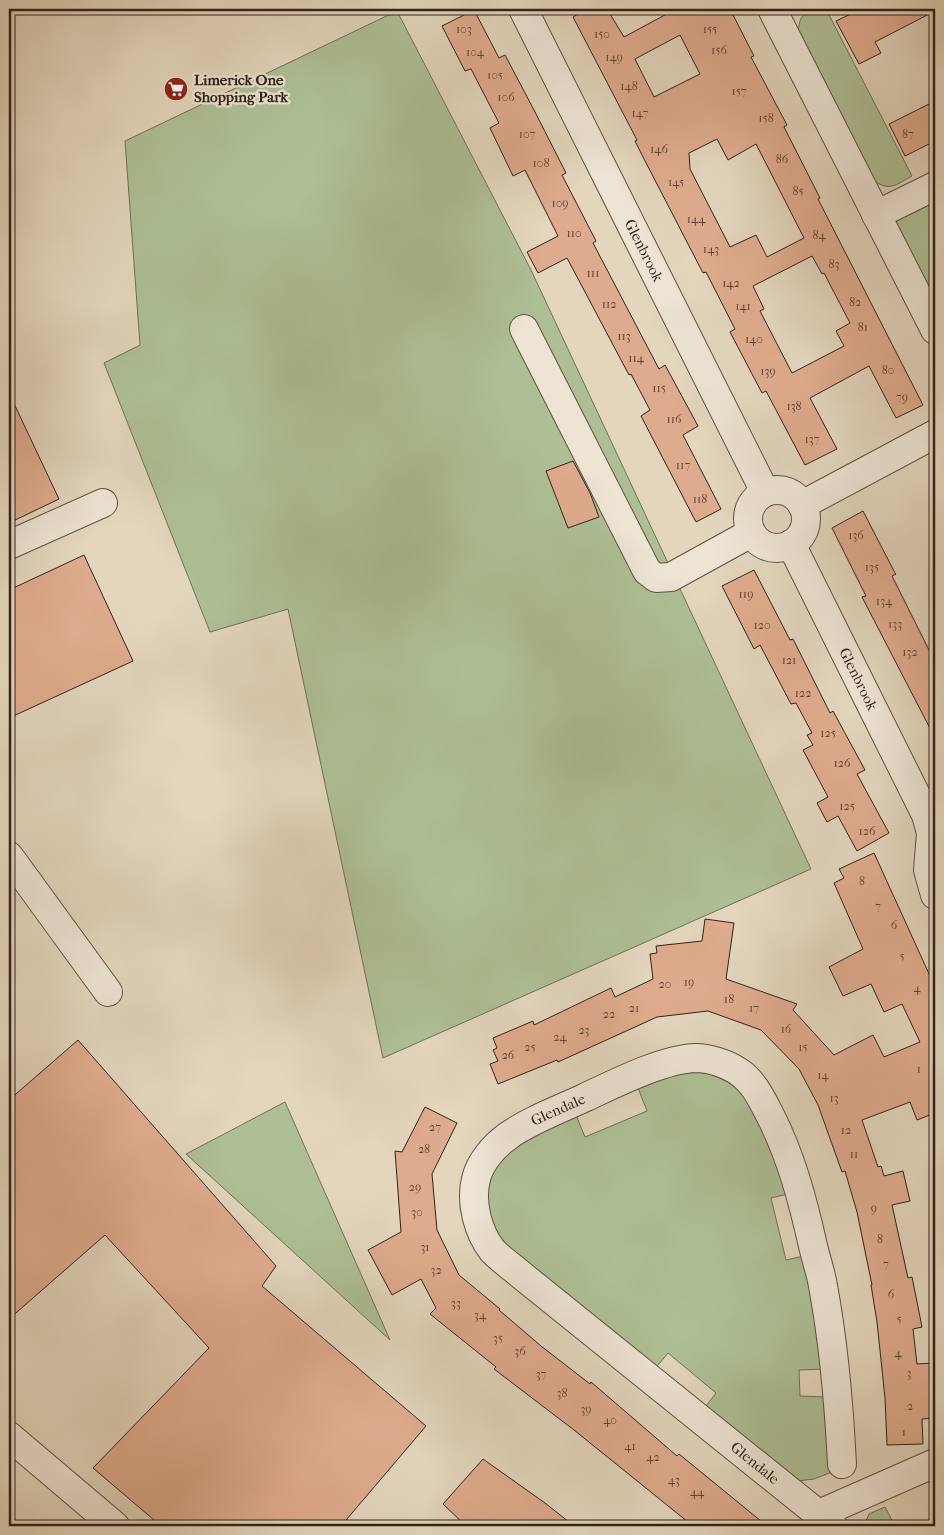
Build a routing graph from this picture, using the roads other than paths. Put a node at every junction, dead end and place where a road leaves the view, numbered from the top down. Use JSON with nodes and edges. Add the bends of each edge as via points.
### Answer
{"nodes":[{"id":1,"x":523,"y":9,"type":"edge"},
{"id":2,"x":772,"y":9,"type":"edge"},
{"id":3,"x":935,"y":186,"type":"edge"},
{"id":4,"x":876,"y":215,"type":"junction"},
{"id":5,"x":524,"y":330,"type":"dead end"},
{"id":6,"x":935,"y":330,"type":"edge"},
{"id":7,"x":935,"y":434,"type":"edge"},
{"id":8,"x":765,"y":492,"type":"junction"},
{"id":9,"x":103,"y":503,"type":"dead end"},
{"id":10,"x":802,"y":505,"type":"junction"},
{"id":11,"x":751,"y":533,"type":"junction"},
{"id":12,"x":791,"y":544,"type":"junction"},
{"id":13,"x":9,"y":545,"type":"edge"},
{"id":14,"x":9,"y":856,"type":"edge"},
{"id":15,"x":935,"y":895,"type":"edge"},
{"id":16,"x":108,"y":992,"type":"dead end"},
{"id":17,"x":9,"y":1436,"type":"edge"},
{"id":18,"x":935,"y":1462,"type":"edge"},
{"id":19,"x":842,"y":1464,"type":"dead end"},
{"id":20,"x":826,"y":1520,"type":"edge"},
{"id":21,"x":115,"y":1526,"type":"edge"}],
"edges":[{"from":1,"to":8,"type":"street","name":"Glenbrook"},
{"from":2,"to":4,"type":"street"},
{"from":3,"to":4,"type":"street"},
{"from":4,"to":6,"type":"street"},
{"from":5,"to":11,"type":"street","via":[[647,571],[656,578],[671,577]]},
{"from":7,"to":10,"type":"street"},
{"from":8,"to":10,"type":"street","via":[[789,492]]},
{"from":8,"to":11,"type":"street","via":[[755,499],[747,515]]},
{"from":9,"to":13,"type":"street"},
{"from":10,"to":12,"type":"street","via":[[806,514],[803,531]]},
{"from":11,"to":12,"type":"street","via":[[764,546],[783,548]]},
{"from":12,"to":15,"type":"street","name":"Glenbrook","via":[[926,815],[931,833],[928,870]]},
{"from":14,"to":16,"type":"street"},
{"from":17,"to":21,"type":"street"},
{"from":18,"to":20,"type":"street","name":"Glendale"},
{"from":19,"to":20,"type":"street","name":"Glendale","via":[[836,1376],[823,1286],[807,1220],[780,1135],[757,1090],[739,1072],[718,1062],[697,1058],[669,1062],[524,1127],[493,1150],[476,1179],[474,1201],[479,1228],[492,1250]]}]}
